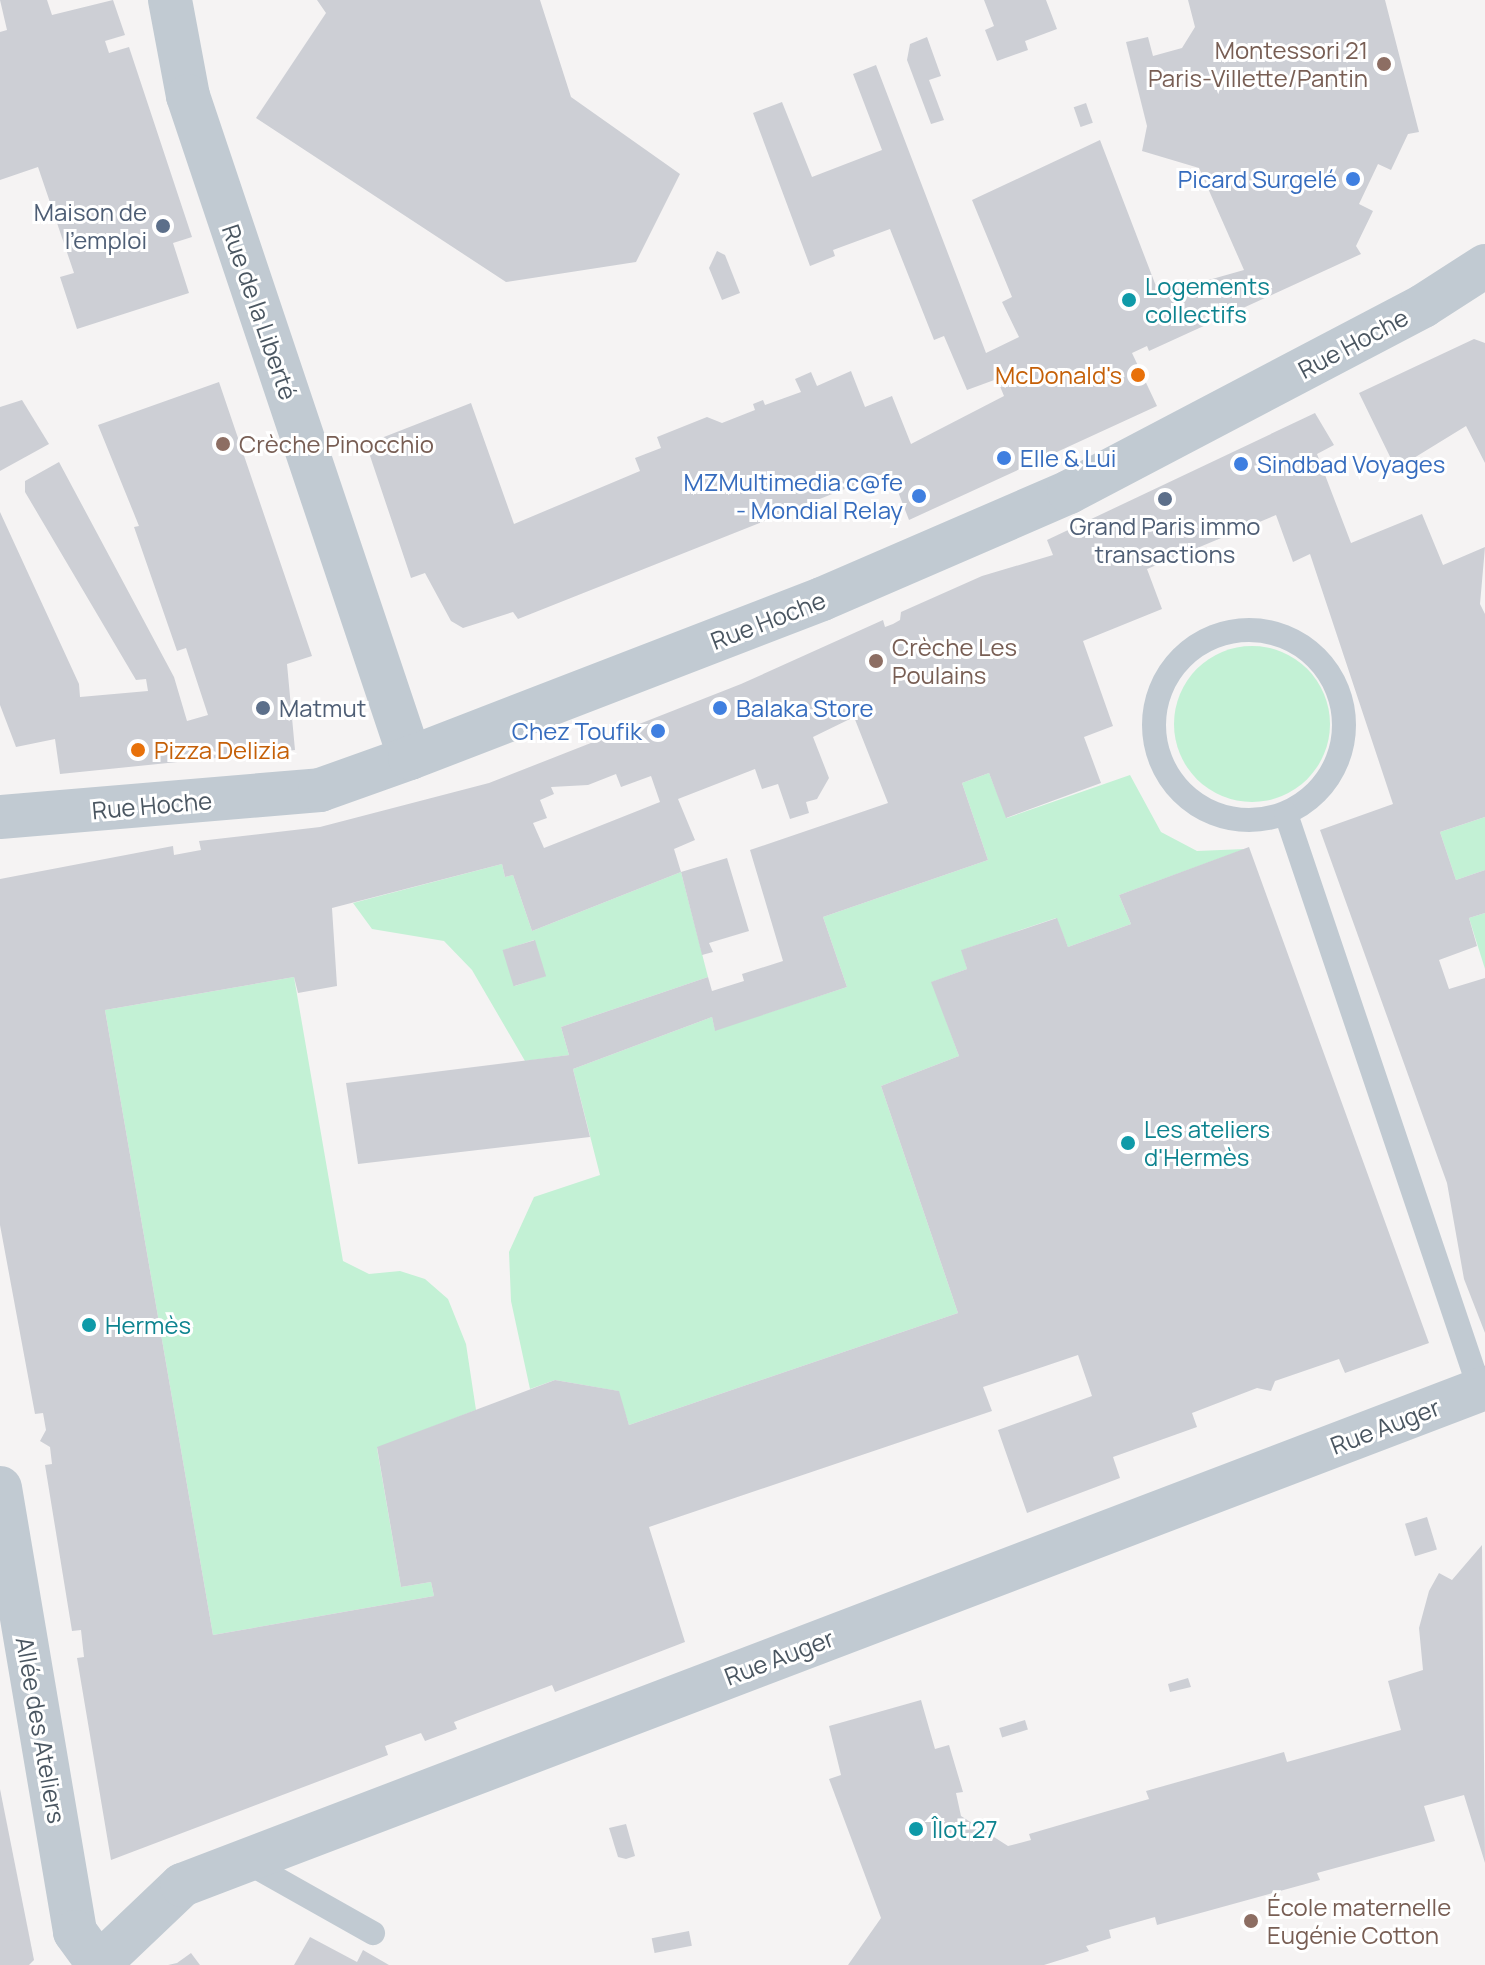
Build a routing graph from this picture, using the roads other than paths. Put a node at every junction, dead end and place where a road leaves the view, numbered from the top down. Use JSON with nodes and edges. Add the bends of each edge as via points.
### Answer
{"nodes":[{"id":1,"x":170,"y":0,"type":"edge"},
{"id":2,"x":1485,"y":266,"type":"edge"},
{"id":3,"x":410,"y":758,"type":"junction"},
{"id":4,"x":1286,"y":814,"type":"junction"},
{"id":5,"x":0,"y":817,"type":"edge"},
{"id":6,"x":1483,"y":1389,"type":"edge"},
{"id":7,"x":0,"y":1488,"type":"edge"},
{"id":8,"x":245,"y":1861,"type":"junction"},
{"id":9,"x":373,"y":1933,"type":"dead end"},
{"id":10,"x":99,"y":1965,"type":"edge"}],
"edges":[{"from":1,"to":3,"type":"street","name":"Rue de la Liberté","via":[[188,96]]},
{"from":2,"to":3,"type":"street","name":"Rue Hoche","via":[[1423,306],[1069,492],[822,599]]},
{"from":3,"to":5,"type":"street","name":"Rue Hoche","via":[[320,790]]},
{"from":4,"to":4,"type":"lane","via":[[1247,821],[1209,812],[1176,788],[1157,754],[1153,714],[1166,676],[1192,647],[1229,630],[1269,630],[1306,647],[1333,677],[1345,716],[1340,756],[1319,791]]},
{"from":4,"to":6,"type":"lane"},
{"from":6,"to":8,"type":"street","name":"Rue Auger"},
{"from":7,"to":10,"type":"street","name":"Allée des Ateliers","via":[[75,1932]]},
{"from":8,"to":9,"type":"lane"},
{"from":8,"to":10,"type":"street","name":"Rue Auger","via":[[182,1885]]}]}
